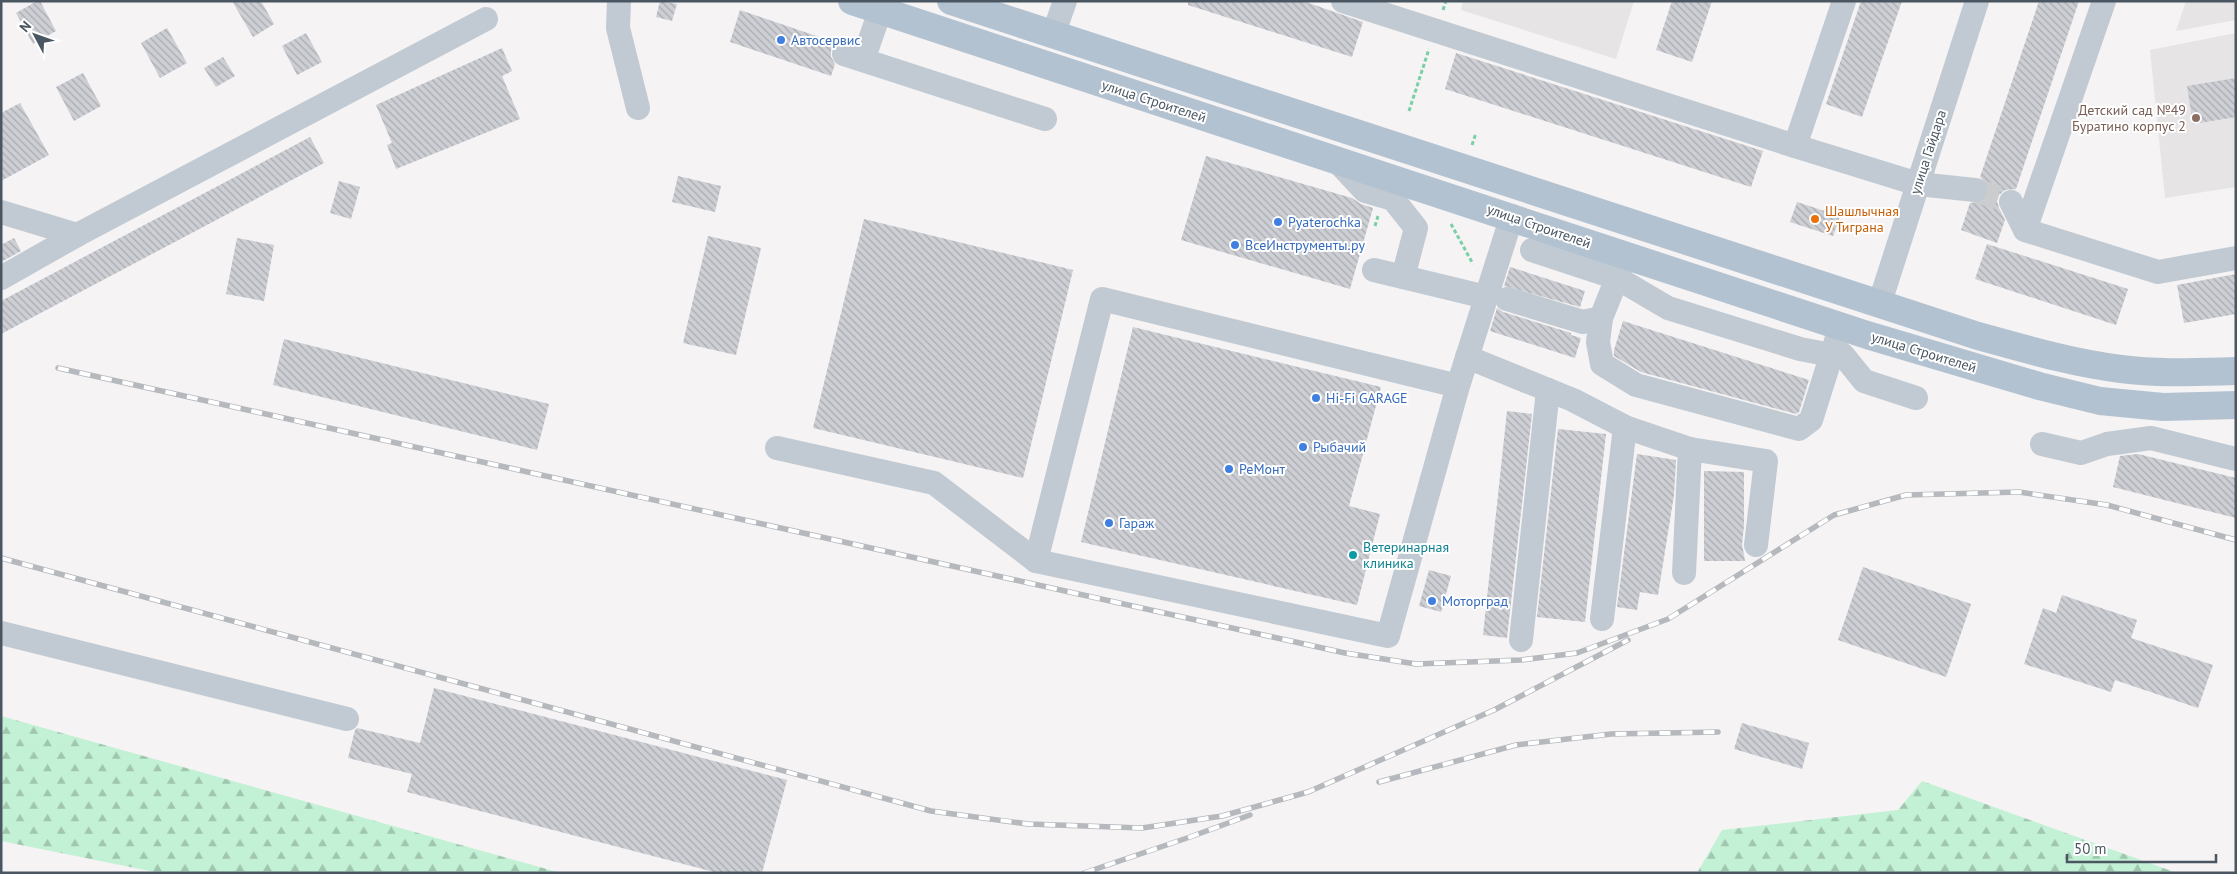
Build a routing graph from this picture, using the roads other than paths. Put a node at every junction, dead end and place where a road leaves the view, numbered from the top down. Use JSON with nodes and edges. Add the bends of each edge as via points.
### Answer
{"nodes":[{"id":1,"x":619,"y":1,"type":"edge"},
{"id":2,"x":852,"y":1,"type":"edge"},
{"id":3,"x":951,"y":1,"type":"edge"},
{"id":4,"x":1065,"y":1,"type":"edge"},
{"id":5,"x":1343,"y":1,"type":"edge"},
{"id":6,"x":1844,"y":1,"type":"edge"},
{"id":7,"x":1977,"y":1,"type":"edge"},
{"id":8,"x":2104,"y":1,"type":"edge"},
{"id":9,"x":880,"y":10,"type":"junction"},
{"id":10,"x":486,"y":18,"type":"dead end"},
{"id":11,"x":1053,"y":35,"type":"junction"},
{"id":12,"x":1042,"y":65,"type":"junction"},
{"id":13,"x":638,"y":108,"type":"dead end"},
{"id":14,"x":1045,"y":119,"type":"dead end"},
{"id":15,"x":1795,"y":146,"type":"junction"},
{"id":16,"x":1336,"y":160,"type":"junction"},
{"id":17,"x":1918,"y":184,"type":"junction"},
{"id":18,"x":1521,"y":185,"type":"junction"},
{"id":19,"x":1975,"y":190,"type":"tunnel mouth"},
{"id":20,"x":2011,"y":202,"type":"dead end"},
{"id":21,"x":1,"y":212,"type":"edge"},
{"id":22,"x":1512,"y":216,"type":"junction"},
{"id":23,"x":2024,"y":230,"type":"junction"},
{"id":24,"x":76,"y":235,"type":"junction"},
{"id":25,"x":1532,"y":250,"type":"dead end"},
{"id":26,"x":2236,"y":258,"type":"edge"},
{"id":27,"x":1622,"y":267,"type":"junction"},
{"id":28,"x":1374,"y":270,"type":"dead end"},
{"id":29,"x":1403,"y":277,"type":"junction"},
{"id":30,"x":1,"y":278,"type":"edge"},
{"id":31,"x":1496,"y":298,"type":"junction"},
{"id":32,"x":1880,"y":302,"type":"junction"},
{"id":33,"x":1601,"y":318,"type":"junction"},
{"id":34,"x":1840,"y":325,"type":"junction"},
{"id":35,"x":1867,"y":335,"type":"junction"},
{"id":36,"x":1831,"y":355,"type":"junction"},
{"id":37,"x":1467,"y":357,"type":"junction"},
{"id":38,"x":2236,"y":371,"type":"edge"},
{"id":39,"x":1458,"y":386,"type":"junction"},
{"id":40,"x":1548,"y":390,"type":"junction"},
{"id":41,"x":1916,"y":398,"type":"dead end"},
{"id":42,"x":2236,"y":405,"type":"edge"},
{"id":43,"x":1625,"y":427,"type":"junction"},
{"id":44,"x":2042,"y":444,"type":"dead end"},
{"id":45,"x":777,"y":448,"type":"dead end"},
{"id":46,"x":1690,"y":449,"type":"junction"},
{"id":47,"x":2236,"y":458,"type":"edge"},
{"id":48,"x":1756,"y":545,"type":"dead end"},
{"id":49,"x":1036,"y":561,"type":"junction"},
{"id":50,"x":1684,"y":573,"type":"dead end"},
{"id":51,"x":1602,"y":619,"type":"dead end"},
{"id":52,"x":1,"y":633,"type":"edge"},
{"id":53,"x":1521,"y":640,"type":"dead end"},
{"id":54,"x":347,"y":718,"type":"dead end"}],
"edges":[{"from":1,"to":13,"type":"street","via":[[618,28]]},
{"from":2,"to":9,"type":"main road","name":"улица Строителей"},
{"from":3,"to":11,"type":"main road"},
{"from":4,"to":11,"type":"street"},
{"from":5,"to":15,"type":"street"},
{"from":6,"to":15,"type":"street"},
{"from":7,"to":17,"type":"street","name":"улица Гайдара"},
{"from":8,"to":23,"type":"street"},
{"from":9,"to":12,"type":"main road","name":"улица Строителей"},
{"from":9,"to":14,"type":"street","via":[[853,57]]},
{"from":10,"to":24,"type":"street"},
{"from":11,"to":12,"type":"main road"},
{"from":11,"to":18,"type":"main road"},
{"from":12,"to":16,"type":"main road","name":"улица Строителей"},
{"from":15,"to":17,"type":"street"},
{"from":16,"to":22,"type":"main road","name":"улица Строителей"},
{"from":16,"to":29,"type":"street","via":[[1365,191],[1393,199],[1416,228]]},
{"from":17,"to":19,"type":"street"},
{"from":17,"to":32,"type":"street","name":"улица Гайдара"},
{"from":18,"to":22,"type":"main road"},
{"from":18,"to":32,"type":"main road"},
{"from":20,"to":23,"type":"street"},
{"from":21,"to":24,"type":"street"},
{"from":22,"to":27,"type":"main road","name":"улица Строителей"},
{"from":22,"to":31,"type":"street"},
{"from":23,"to":26,"type":"street","via":[[2158,272]]},
{"from":24,"to":30,"type":"street"},
{"from":25,"to":27,"type":"street"},
{"from":27,"to":33,"type":"street"},
{"from":27,"to":34,"type":"main road","name":"улица Строителей"},
{"from":27,"to":36,"type":"street","via":[[1668,308],[1800,349]]},
{"from":28,"to":29,"type":"street"},
{"from":29,"to":31,"type":"street"},
{"from":31,"to":33,"type":"street","via":[[1582,322]]},
{"from":31,"to":37,"type":"street"},
{"from":32,"to":35,"type":"main road"},
{"from":32,"to":38,"type":"main road","via":[[1978,336],[2074,362],[2121,370],[2169,373]]},
{"from":33,"to":36,"type":"street","via":[[1598,342],[1602,364],[1636,385],[1799,429],[1812,420]]},
{"from":34,"to":35,"type":"main road","name":"улица Строителей"},
{"from":34,"to":36,"type":"street"},
{"from":35,"to":42,"type":"main road","name":"улица Строителей","via":[[2100,401],[2163,407]]},
{"from":36,"to":41,"type":"street","via":[[1843,355],[1864,381]]},
{"from":37,"to":39,"type":"street"},
{"from":37,"to":40,"type":"street"},
{"from":39,"to":49,"type":"street","via":[[1388,636]]},
{"from":39,"to":49,"type":"street","via":[[1102,299]]},
{"from":40,"to":43,"type":"street"},
{"from":40,"to":53,"type":"street"},
{"from":43,"to":46,"type":"street"},
{"from":43,"to":51,"type":"street"},
{"from":44,"to":47,"type":"street","via":[[2081,453],[2107,444],[2151,438]]},
{"from":45,"to":49,"type":"street","via":[[934,483]]},
{"from":46,"to":48,"type":"street","via":[[1766,461]]},
{"from":46,"to":50,"type":"street"},
{"from":52,"to":54,"type":"street"}]}
